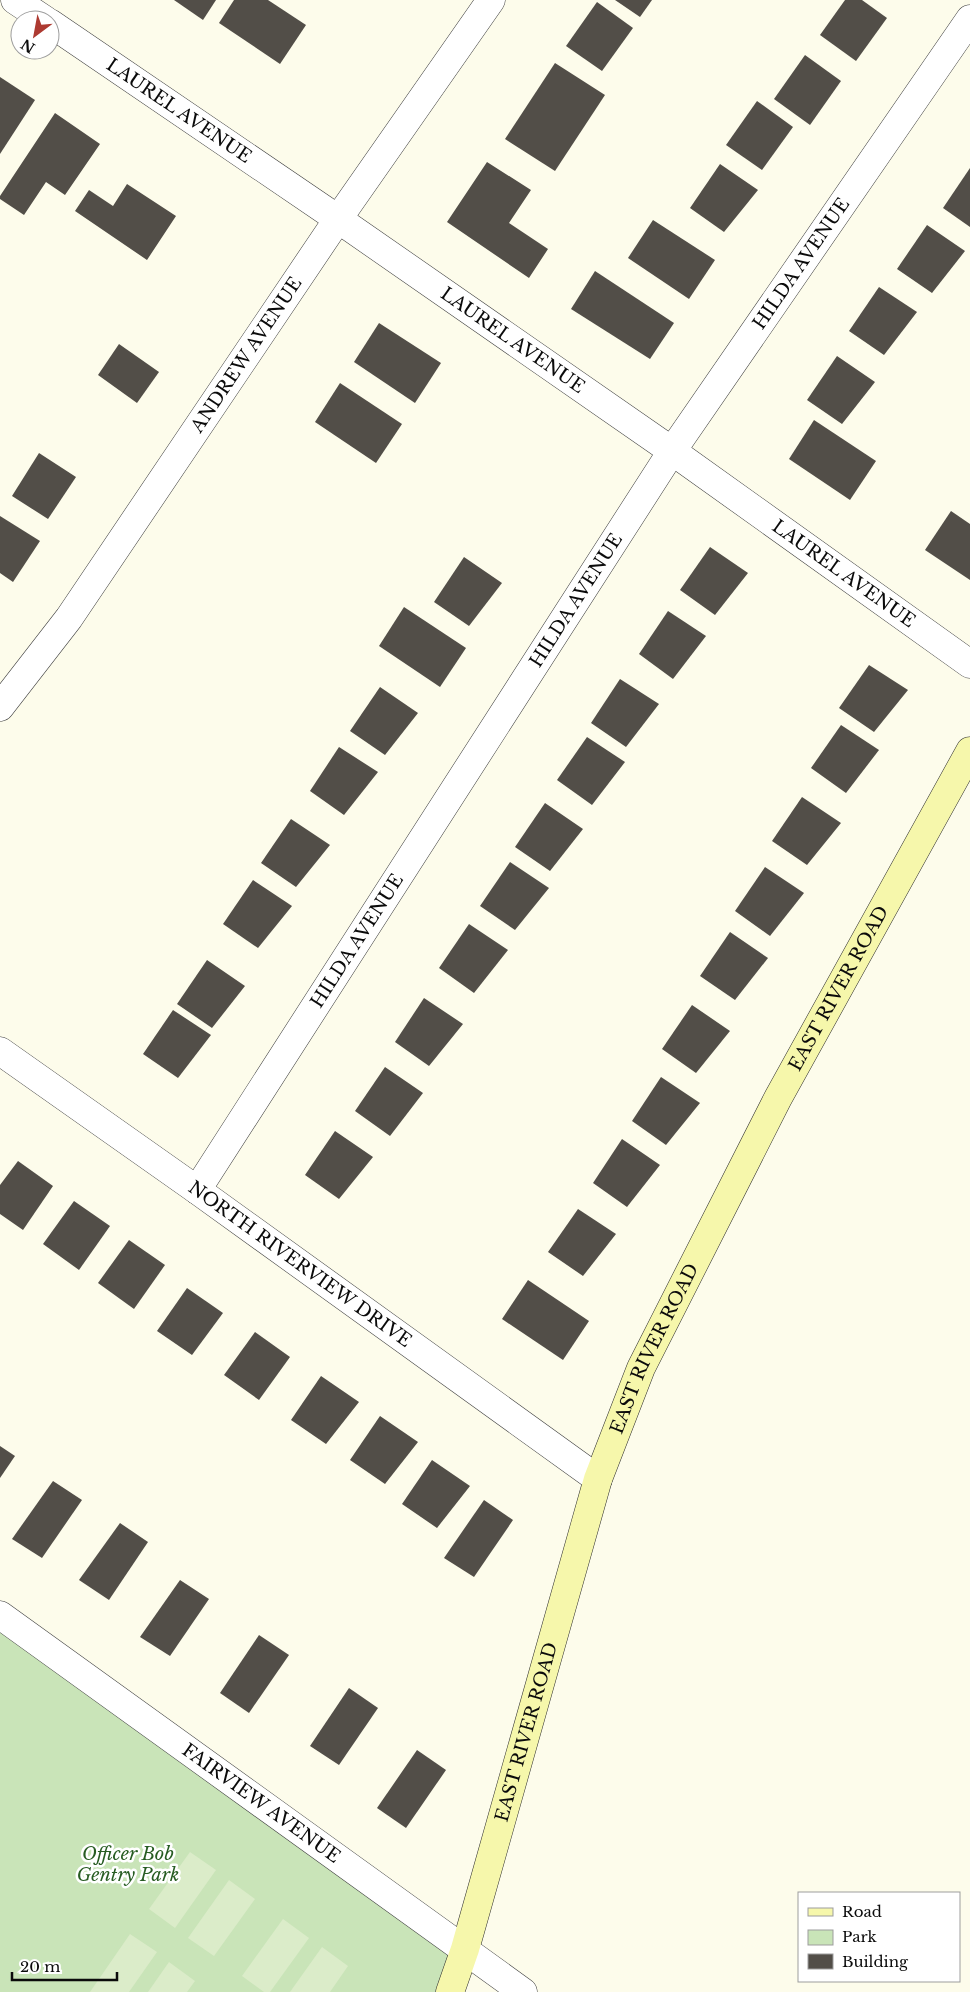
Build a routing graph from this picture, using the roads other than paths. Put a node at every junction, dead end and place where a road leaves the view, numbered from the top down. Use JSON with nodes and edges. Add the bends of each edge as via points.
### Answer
{"nodes":[{"id":1,"x":16,"y":0,"type":"edge"},
{"id":2,"x":491,"y":0,"type":"edge"},
{"id":3,"x":30,"y":10,"type":"edge"},
{"id":4,"x":970,"y":19,"type":"edge"},
{"id":5,"x":60,"y":31,"type":"edge"},
{"id":6,"x":338,"y":219,"type":"junction"},
{"id":7,"x":672,"y":451,"type":"junction"},
{"id":8,"x":970,"y":664,"type":"edge"},
{"id":9,"x":0,"y":707,"type":"edge"},
{"id":10,"x":970,"y":751,"type":"edge"},
{"id":11,"x":0,"y":1051,"type":"edge"},
{"id":12,"x":197,"y":1190,"type":"junction"},
{"id":13,"x":598,"y":1479,"type":"junction"},
{"id":14,"x":0,"y":1615,"type":"edge"},
{"id":15,"x":465,"y":1949,"type":"junction"},
{"id":16,"x":450,"y":1992,"type":"edge"},
{"id":17,"x":523,"y":1992,"type":"edge"}],
"edges":[{"from":1,"to":3,"type":"street"},
{"from":2,"to":6,"type":"street","name":"ANDREW AVENUE"},
{"from":4,"to":7,"type":"street","name":"HILDA AVENUE"},
{"from":5,"to":6,"type":"street","name":"LAUREL AVENUE"},
{"from":6,"to":7,"type":"street","name":"LAUREL AVENUE"},
{"from":6,"to":9,"type":"street","name":"ANDREW AVENUE","via":[[69,618]]},
{"from":7,"to":8,"type":"street","name":"LAUREL AVENUE"},
{"from":7,"to":12,"type":"street","name":"HILDA AVENUE"},
{"from":10,"to":13,"type":"street","name":"EAST RIVER ROAD","via":[[778,1098],[700,1250],[641,1368]]},
{"from":11,"to":12,"type":"street","name":"NORTH RIVERVIEW DRIVE"},
{"from":12,"to":13,"type":"street","name":"NORTH RIVERVIEW DRIVE"},
{"from":13,"to":15,"type":"street","name":"EAST RIVER ROAD"},
{"from":14,"to":15,"type":"street","name":"FAIRVIEW AVENUE"},
{"from":15,"to":16,"type":"street","name":"EAST RIVER ROAD"},
{"from":15,"to":17,"type":"street","name":"FAIRVIEW AVENUE"}]}
